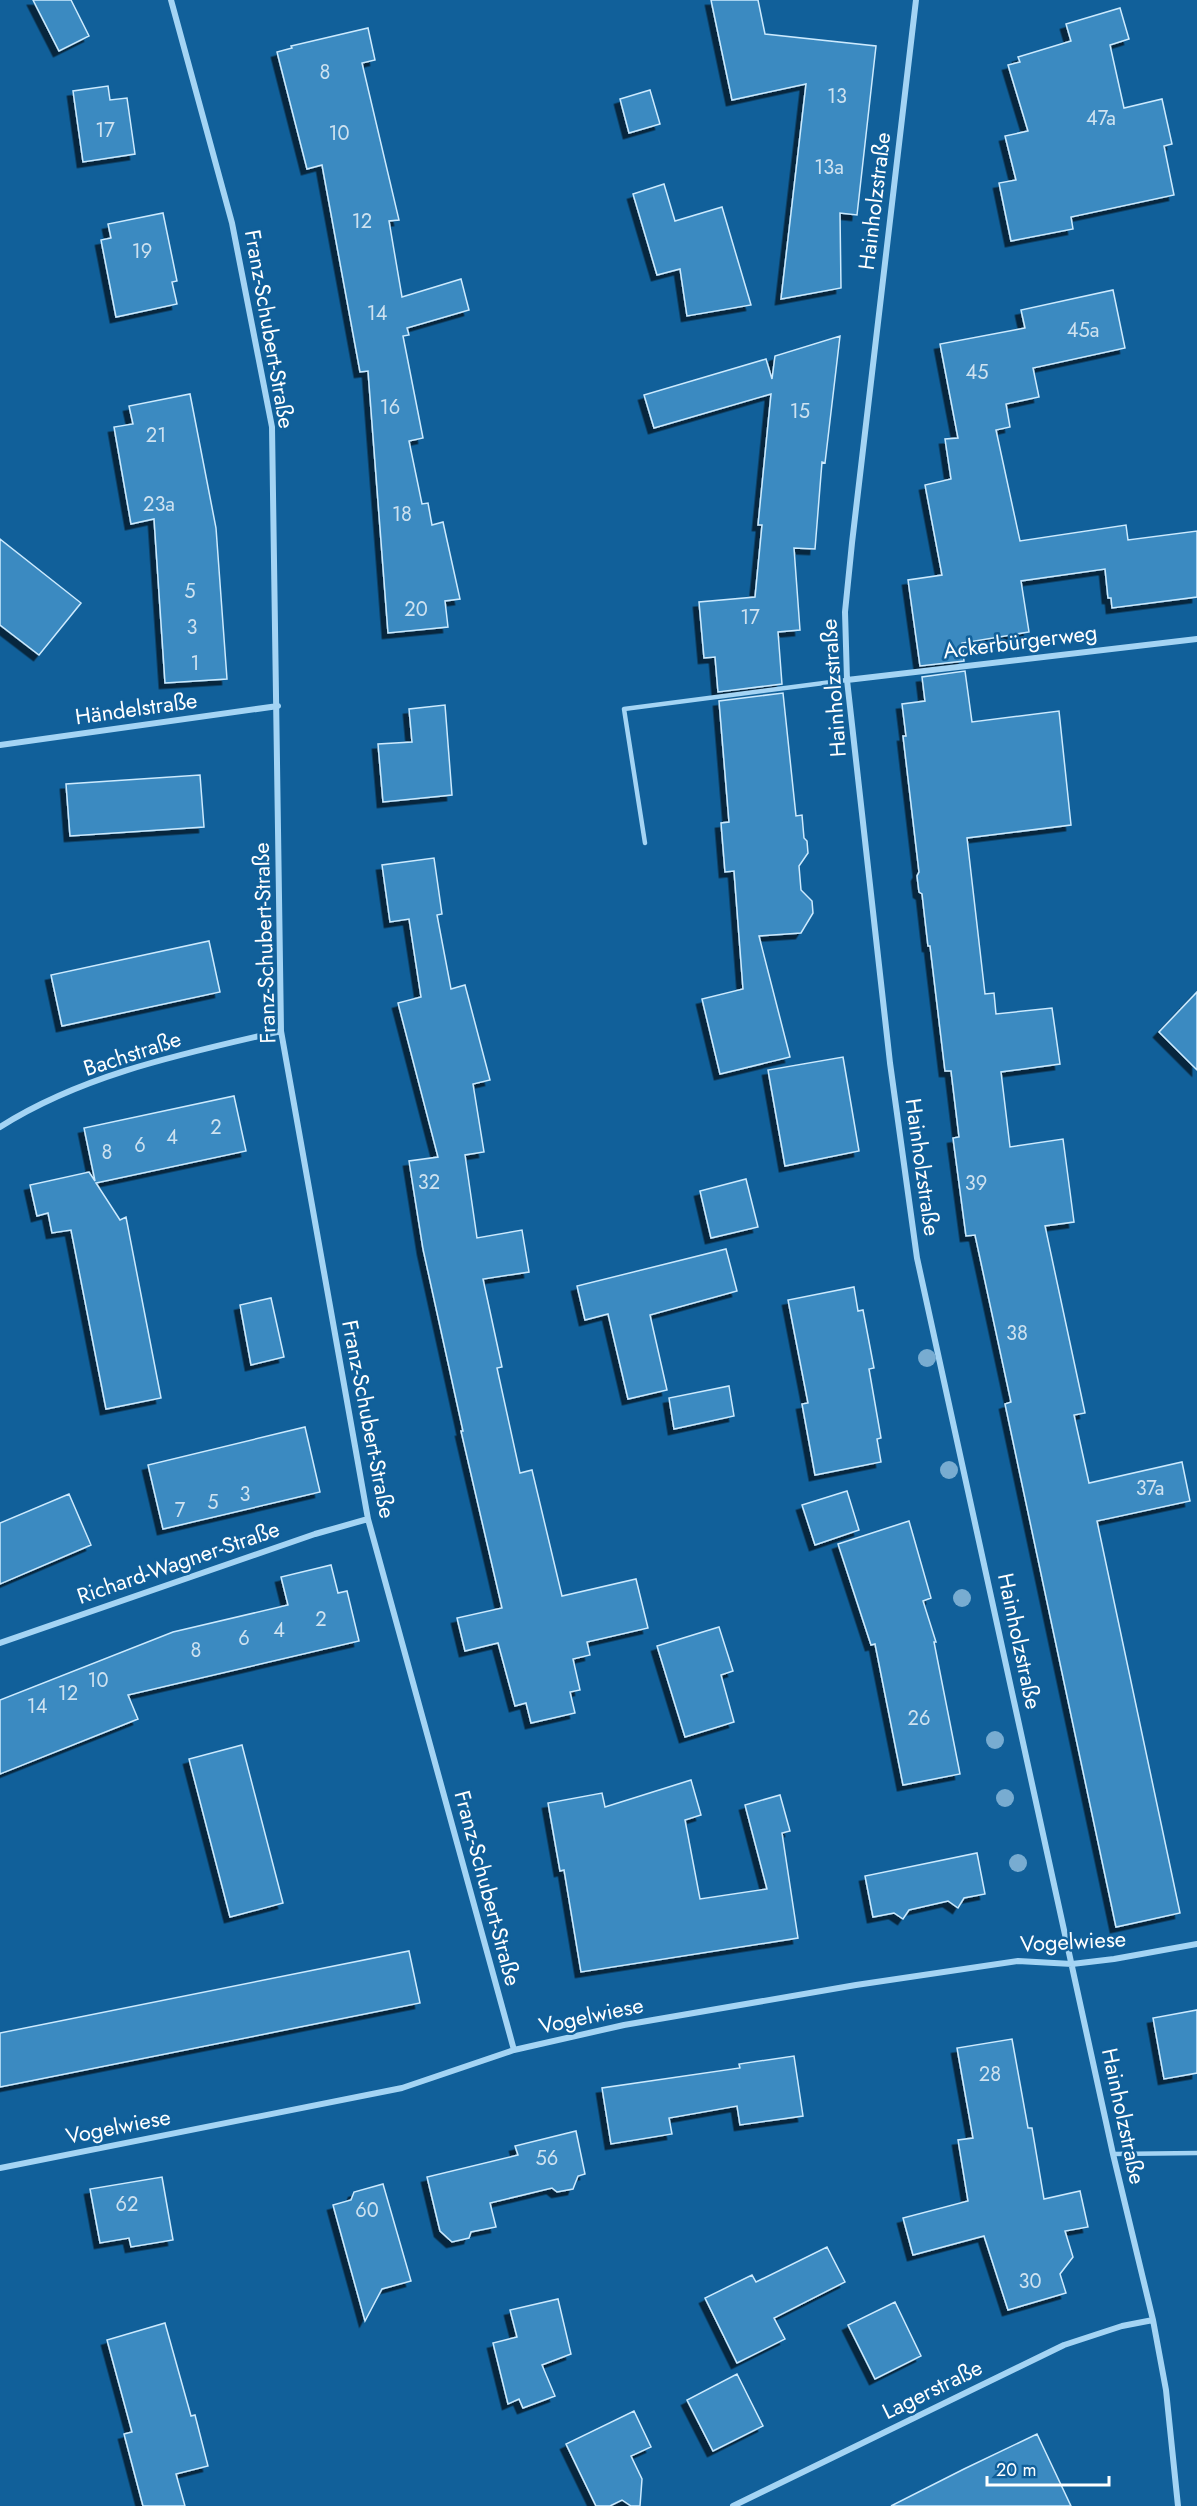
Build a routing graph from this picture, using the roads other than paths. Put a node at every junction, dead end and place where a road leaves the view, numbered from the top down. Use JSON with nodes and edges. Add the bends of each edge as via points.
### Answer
{"nodes":[{"id":1,"x":171,"y":0,"type":"edge"},
{"id":2,"x":916,"y":0,"type":"edge"},
{"id":3,"x":1197,"y":639,"type":"edge"},
{"id":4,"x":846,"y":680,"type":"junction"},
{"id":5,"x":278,"y":706,"type":"junction"},
{"id":6,"x":0,"y":745,"type":"edge"},
{"id":7,"x":645,"y":843,"type":"dead end"},
{"id":8,"x":281,"y":1031,"type":"junction"},
{"id":9,"x":0,"y":1127,"type":"edge"},
{"id":10,"x":368,"y":1519,"type":"junction"},
{"id":11,"x":0,"y":1643,"type":"edge"},
{"id":12,"x":1197,"y":1944,"type":"edge"},
{"id":13,"x":1072,"y":1964,"type":"junction"},
{"id":14,"x":514,"y":2050,"type":"junction"},
{"id":15,"x":1197,"y":2153,"type":"edge"},
{"id":16,"x":1113,"y":2154,"type":"junction"},
{"id":17,"x":0,"y":2168,"type":"edge"},
{"id":18,"x":1153,"y":2320,"type":"junction"},
{"id":19,"x":733,"y":2506,"type":"edge"},
{"id":20,"x":1178,"y":2506,"type":"edge"}],
"edges":[{"from":1,"to":5,"type":"street","name":"Franz-Schubert-Straße","via":[[232,223],[272,427]]},
{"from":2,"to":4,"type":"street","name":"Hainholzstraße","via":[[852,543],[845,612]]},
{"from":3,"to":4,"type":"street","name":"Ackerbürgerweg"},
{"from":4,"to":7,"type":"lane","via":[[624,709]]},
{"from":4,"to":13,"type":"street","name":"Hainholzstraße","via":[[890,1063],[917,1258]]},
{"from":5,"to":6,"type":"street","name":"Händelstraße"},
{"from":5,"to":8,"type":"street","name":"Franz-Schubert-Straße"},
{"from":8,"to":9,"type":"street","name":"Bachstraße","via":[[134,1068],[69,1092]]},
{"from":8,"to":10,"type":"street","name":"Franz-Schubert-Straße"},
{"from":10,"to":11,"type":"street","name":"Richard-Wagner-Straße"},
{"from":10,"to":14,"type":"street","name":"Franz-Schubert-Straße"},
{"from":12,"to":13,"type":"street","name":"Vogelwiese"},
{"from":13,"to":14,"type":"street","name":"Vogelwiese","via":[[1018,1961],[856,1985],[624,2025]]},
{"from":13,"to":16,"type":"street","name":"Hainholzstraße"},
{"from":14,"to":17,"type":"street","name":"Vogelwiese","via":[[402,2088]]},
{"from":15,"to":16,"type":"lane"},
{"from":16,"to":18,"type":"street","name":"Hainholzstraße"},
{"from":18,"to":19,"type":"street","name":"Lagerstraße","via":[[1064,2345]]},
{"from":18,"to":20,"type":"street","name":"Hainholzstraße","via":[[1166,2390]]}]}
